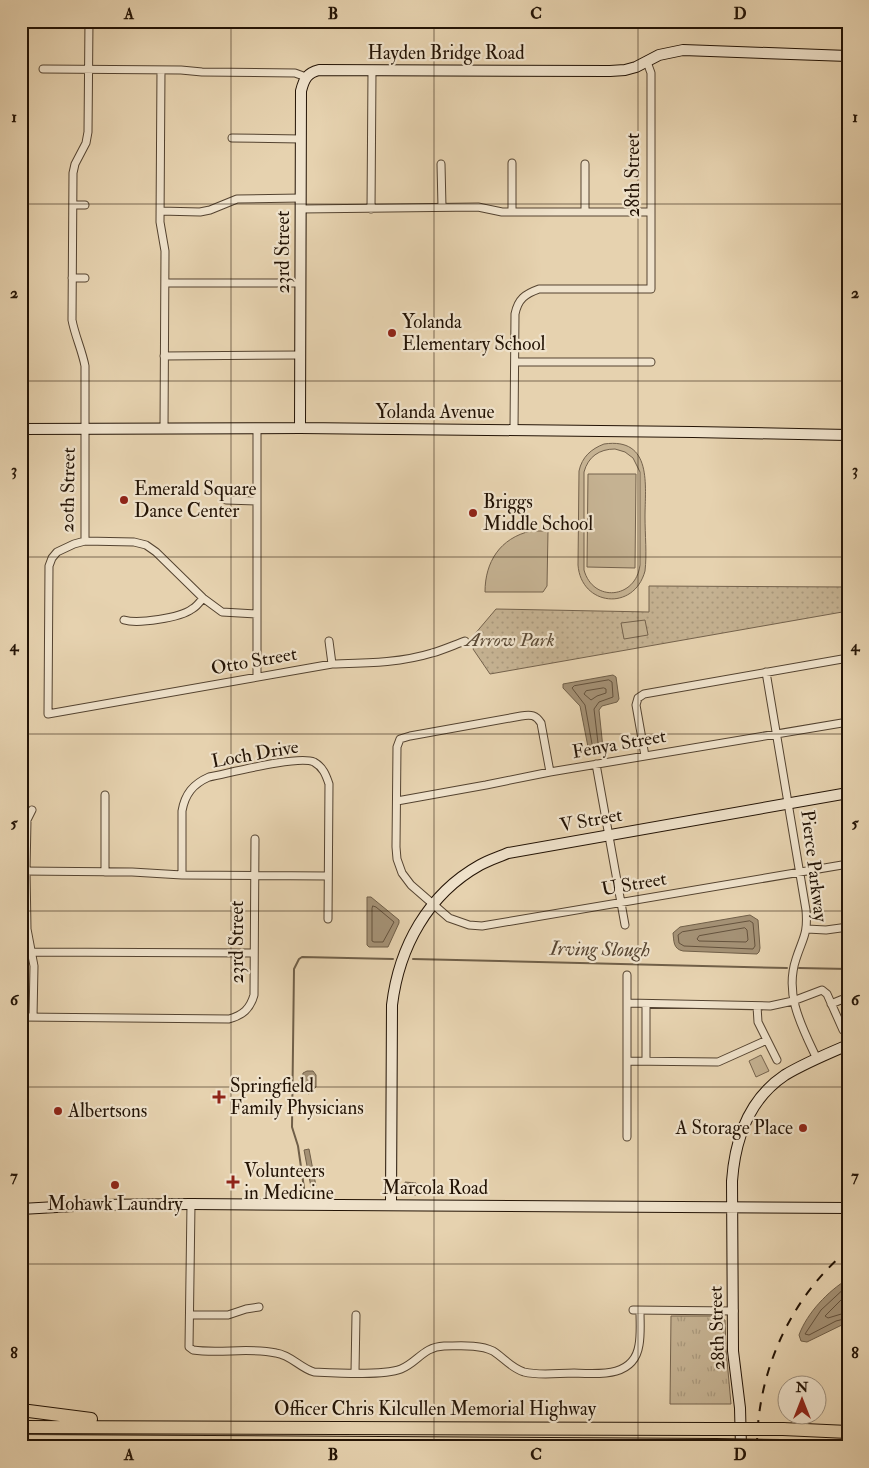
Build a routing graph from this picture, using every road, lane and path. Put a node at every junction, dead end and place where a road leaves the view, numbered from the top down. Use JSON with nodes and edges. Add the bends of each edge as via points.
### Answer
{"nodes":[{"id":1,"x":88,"y":21,"type":"edge"},
{"id":2,"x":848,"y":56,"type":"edge"},
{"id":3,"x":647,"y":62,"type":"junction"},
{"id":4,"x":43,"y":69,"type":"dead end"},
{"id":5,"x":88,"y":69,"type":"junction"},
{"id":6,"x":161,"y":70,"type":"junction"},
{"id":7,"x":372,"y":71,"type":"junction"},
{"id":8,"x":306,"y":77,"type":"junction"},
{"id":9,"x":232,"y":138,"type":"dead end"},
{"id":10,"x":301,"y":139,"type":"junction"},
{"id":11,"x":512,"y":163,"type":"dead end"},
{"id":12,"x":441,"y":164,"type":"dead end"},
{"id":13,"x":585,"y":164,"type":"dead end"},
{"id":14,"x":301,"y":204,"type":"junction"},
{"id":15,"x":72,"y":205,"type":"junction"},
{"id":16,"x":85,"y":205,"type":"dead end"},
{"id":17,"x":442,"y":206,"type":"junction"},
{"id":18,"x":371,"y":209,"type":"junction"},
{"id":19,"x":160,"y":211,"type":"junction"},
{"id":20,"x":512,"y":212,"type":"junction"},
{"id":21,"x":585,"y":212,"type":"junction"},
{"id":22,"x":650,"y":212,"type":"junction"},
{"id":23,"x":72,"y":278,"type":"junction"},
{"id":24,"x":86,"y":278,"type":"dead end"},
{"id":25,"x":165,"y":283,"type":"junction"},
{"id":26,"x":300,"y":283,"type":"junction"},
{"id":27,"x":300,"y":355,"type":"junction"},
{"id":28,"x":164,"y":356,"type":"junction"},
{"id":29,"x":515,"y":362,"type":"junction"},
{"id":30,"x":651,"y":362,"type":"dead end"},
{"id":31,"x":300,"y":428,"type":"junction"},
{"id":32,"x":21,"y":429,"type":"edge"},
{"id":33,"x":85,"y":429,"type":"junction"},
{"id":34,"x":164,"y":429,"type":"junction"},
{"id":35,"x":257,"y":429,"type":"junction"},
{"id":36,"x":514,"y":430,"type":"junction"},
{"id":37,"x":848,"y":435,"type":"edge"},
{"id":38,"x":226,"y":500,"type":"dead end"},
{"id":39,"x":257,"y":501,"type":"junction"},
{"id":40,"x":85,"y":541,"type":"junction"},
{"id":41,"x":203,"y":598,"type":"junction"},
{"id":42,"x":257,"y":614,"type":"junction"},
{"id":43,"x":124,"y":620,"type":"dead end"},
{"id":44,"x":329,"y":641,"type":"dead end"},
{"id":45,"x":465,"y":641,"type":"dead end"},
{"id":46,"x":848,"y":658,"type":"edge"},
{"id":47,"x":332,"y":664,"type":"junction"},
{"id":48,"x":766,"y":672,"type":"junction"},
{"id":49,"x":257,"y":677,"type":"junction"},
{"id":50,"x":48,"y":714,"type":"joint"},
{"id":51,"x":848,"y":722,"type":"edge"},
{"id":52,"x":777,"y":734,"type":"junction"},
{"id":53,"x":645,"y":756,"type":"junction"},
{"id":54,"x":596,"y":764,"type":"junction"},
{"id":55,"x":550,"y":772,"type":"junction"},
{"id":56,"x":848,"y":793,"type":"edge"},
{"id":57,"x":105,"y":795,"type":"dead end"},
{"id":58,"x":397,"y":801,"type":"junction"},
{"id":59,"x":789,"y":804,"type":"junction"},
{"id":60,"x":32,"y":810,"type":"dead end"},
{"id":61,"x":608,"y":835,"type":"junction"},
{"id":62,"x":255,"y":839,"type":"dead end"},
{"id":63,"x":848,"y":864,"type":"edge"},
{"id":64,"x":24,"y":871,"type":"edge"},
{"id":65,"x":105,"y":872,"type":"junction"},
{"id":66,"x":800,"y":872,"type":"junction"},
{"id":67,"x":182,"y":875,"type":"junction"},
{"id":68,"x":255,"y":876,"type":"junction"},
{"id":69,"x":328,"y":876,"type":"junction"},
{"id":70,"x":621,"y":902,"type":"junction"},
{"id":71,"x":432,"y":904,"type":"junction"},
{"id":72,"x":328,"y":919,"type":"dead end"},
{"id":73,"x":625,"y":925,"type":"dead end"},
{"id":74,"x":848,"y":927,"type":"edge"},
{"id":75,"x":807,"y":929,"type":"junction"},
{"id":76,"x":31,"y":952,"type":"junction"},
{"id":77,"x":254,"y":953,"type":"junction"},
{"id":78,"x":628,"y":974,"type":"dead end"},
{"id":79,"x":848,"y":997,"type":"edge"},
{"id":80,"x":793,"y":1001,"type":"junction"},
{"id":81,"x":627,"y":1004,"type":"junction"},
{"id":82,"x":646,"y":1004,"type":"junction"},
{"id":83,"x":831,"y":1004,"type":"junction"},
{"id":84,"x":757,"y":1006,"type":"junction"},
{"id":85,"x":21,"y":1017,"type":"edge"},
{"id":86,"x":33,"y":1017,"type":"junction"},
{"id":87,"x":844,"y":1030,"type":"dead end"},
{"id":88,"x":767,"y":1040,"type":"junction"},
{"id":89,"x":848,"y":1045,"type":"edge"},
{"id":90,"x":817,"y":1059,"type":"junction"},
{"id":91,"x":777,"y":1060,"type":"dead end"},
{"id":92,"x":627,"y":1061,"type":"junction"},
{"id":93,"x":646,"y":1061,"type":"junction"},
{"id":94,"x":628,"y":1137,"type":"dead end"},
{"id":95,"x":191,"y":1204,"type":"junction"},
{"id":96,"x":394,"y":1206,"type":"junction"},
{"id":97,"x":732,"y":1207,"type":"junction"},
{"id":98,"x":848,"y":1208,"type":"edge"},
{"id":99,"x":21,"y":1209,"type":"edge"},
{"id":100,"x":259,"y":1307,"type":"dead end"},
{"id":101,"x":734,"y":1311,"type":"junction"},
{"id":102,"x":190,"y":1315,"type":"junction"},
{"id":103,"x":356,"y":1315,"type":"dead end"},
{"id":104,"x":355,"y":1372,"type":"junction"},
{"id":105,"x":21,"y":1410,"type":"edge"},
{"id":106,"x":21,"y":1426,"type":"edge"},
{"id":107,"x":176,"y":1427,"type":"junction"},
{"id":108,"x":848,"y":1432,"type":"edge"},
{"id":109,"x":21,"y":1441,"type":"edge"},
{"id":110,"x":221,"y":1443,"type":"junction"},
{"id":111,"x":781,"y":1446,"type":"edge"},
{"id":112,"x":152,"y":1447,"type":"edge"},
{"id":113,"x":741,"y":1447,"type":"edge"},
{"id":114,"x":836,"y":1447,"type":"edge"}],
"edges":[{"from":1,"to":5,"type":"street","name":"20th Street"},
{"from":2,"to":3,"type":"street","name":"Hayden Bridge Road","via":[[682,50],[668,52]]},
{"from":3,"to":7,"type":"street","name":"Hayden Bridge Road","via":[[626,70],[610,71]]},
{"from":3,"to":22,"type":"street","name":"28th Street","via":[[651,73]]},
{"from":4,"to":5,"type":"street","name":"Hayden Bridge Road"},
{"from":5,"to":6,"type":"street","name":"Hayden Bridge Road"},
{"from":5,"to":15,"type":"street","name":"20th Street","via":[[88,132],[73,173]]},
{"from":6,"to":8,"type":"street","name":"Hayden Bridge Road","via":[[295,73]]},
{"from":6,"to":19,"type":"street"},
{"from":7,"to":8,"type":"street","name":"Hayden Bridge Road","via":[[319,70]]},
{"from":7,"to":18,"type":"street"},
{"from":8,"to":10,"type":"street","name":"23rd Street","via":[[301,91]]},
{"from":9,"to":10,"type":"street"},
{"from":10,"to":14,"type":"street","name":"23rd Street"},
{"from":11,"to":20,"type":"street"},
{"from":12,"to":17,"type":"street"},
{"from":13,"to":21,"type":"street"},
{"from":14,"to":18,"type":"street"},
{"from":14,"to":19,"type":"street","via":[[237,199],[200,212]]},
{"from":14,"to":26,"type":"street","name":"23rd Street"},
{"from":15,"to":16,"type":"street"},
{"from":15,"to":23,"type":"street","name":"20th Street"},
{"from":17,"to":18,"type":"street"},
{"from":17,"to":20,"type":"street"},
{"from":19,"to":25,"type":"street"},
{"from":20,"to":21,"type":"street"},
{"from":21,"to":22,"type":"street"},
{"from":22,"to":29,"type":"street","name":"28th Street","via":[[651,289],[539,289],[529,292],[516,305]]},
{"from":23,"to":24,"type":"street"},
{"from":23,"to":33,"type":"street","name":"20th Street","via":[[74,334],[85,366]]},
{"from":25,"to":26,"type":"street"},
{"from":25,"to":28,"type":"street"},
{"from":26,"to":27,"type":"street","name":"23rd Street"},
{"from":27,"to":28,"type":"street"},
{"from":27,"to":31,"type":"street","name":"23rd Street"},
{"from":28,"to":34,"type":"street"},
{"from":29,"to":30,"type":"street"},
{"from":29,"to":36,"type":"street"},
{"from":31,"to":35,"type":"street","name":"Yolanda Avenue"},
{"from":31,"to":36,"type":"street","name":"Yolanda Avenue"},
{"from":32,"to":33,"type":"street","name":"Yolanda Avenue"},
{"from":33,"to":34,"type":"street","name":"Yolanda Avenue"},
{"from":33,"to":40,"type":"street","name":"20th Street"},
{"from":34,"to":35,"type":"street","name":"Yolanda Avenue"},
{"from":35,"to":39,"type":"street"},
{"from":36,"to":37,"type":"street","name":"Yolanda Avenue"},
{"from":38,"to":39,"type":"street"},
{"from":39,"to":42,"type":"street"},
{"from":40,"to":41,"type":"street","via":[[146,545]]},
{"from":40,"to":50,"type":"street","name":"20th Street","via":[[57,552],[49,566]]},
{"from":41,"to":42,"type":"street","via":[[222,612]]},
{"from":41,"to":43,"type":"street","via":[[192,610],[181,615],[137,622]]},
{"from":42,"to":49,"type":"street"},
{"from":44,"to":47,"type":"street"},
{"from":45,"to":47,"type":"street","name":"Otto Street","via":[[414,657],[375,663]]},
{"from":46,"to":48,"type":"street"},
{"from":47,"to":49,"type":"street","name":"Otto Street"},
{"from":48,"to":52,"type":"street","name":"Pierce Parkway"},
{"from":48,"to":53,"type":"street","via":[[639,696],[637,715]]},
{"from":49,"to":50,"type":"street","name":"Otto Street"},
{"from":51,"to":52,"type":"street","name":"Fenya Street"},
{"from":52,"to":53,"type":"street","name":"Fenya Street"},
{"from":52,"to":59,"type":"street","name":"Pierce Parkway"},
{"from":53,"to":54,"type":"street","name":"Fenya Street"},
{"from":54,"to":55,"type":"street","name":"Fenya Street"},
{"from":54,"to":61,"type":"street"},
{"from":55,"to":58,"type":"street","name":"Fenya Street"},
{"from":55,"to":58,"type":"street","name":"U Street","via":[[541,723],[534,715],[410,736],[397,744]]},
{"from":56,"to":59,"type":"street","name":"V Street"},
{"from":57,"to":65,"type":"street"},
{"from":58,"to":71,"type":"street","name":"U Street","via":[[399,864],[411,885]]},
{"from":59,"to":61,"type":"street","name":"V Street"},
{"from":59,"to":66,"type":"street","name":"Pierce Parkway"},
{"from":60,"to":64,"type":"street","via":[[27,820]]},
{"from":61,"to":70,"type":"street"},
{"from":61,"to":71,"type":"street","name":"V Street","via":[[508,853],[482,864],[454,882]]},
{"from":62,"to":68,"type":"street","name":"23rd Street"},
{"from":63,"to":66,"type":"street","name":"U Street"},
{"from":64,"to":65,"type":"street"},
{"from":64,"to":76,"type":"street"},
{"from":65,"to":67,"type":"street"},
{"from":66,"to":70,"type":"street","name":"U Street"},
{"from":66,"to":75,"type":"street","name":"Pierce Parkway"},
{"from":67,"to":68,"type":"street"},
{"from":67,"to":69,"type":"street","name":"Loch Drive","via":[[182,811],[189,790],[209,777],[304,760],[319,766],[329,784]]},
{"from":68,"to":69,"type":"street"},
{"from":68,"to":77,"type":"street","name":"23rd Street"},
{"from":69,"to":72,"type":"street","name":"Loch Drive"},
{"from":70,"to":71,"type":"street","name":"U Street","via":[[482,926],[453,920]]},
{"from":70,"to":73,"type":"street"},
{"from":71,"to":96,"type":"street","name":"V Street","via":[[407,946],[392,1005]]},
{"from":74,"to":75,"type":"street"},
{"from":75,"to":80,"type":"street","name":"Pierce Parkway","via":[[794,969]]},
{"from":76,"to":77,"type":"street"},
{"from":76,"to":86,"type":"street","via":[[34,966]]},
{"from":77,"to":86,"type":"street","name":"23rd Street","via":[[254,995],[244,1013],[229,1019]]},
{"from":78,"to":81,"type":"street"},
{"from":79,"to":83,"type":"street"},
{"from":80,"to":83,"type":"street","via":[[822,990]]},
{"from":80,"to":84,"type":"street"},
{"from":80,"to":90,"type":"street","name":"Pierce Parkway"},
{"from":81,"to":82,"type":"street"},
{"from":81,"to":92,"type":"street"},
{"from":82,"to":84,"type":"street"},
{"from":82,"to":93,"type":"street"},
{"from":83,"to":87,"type":"street"},
{"from":84,"to":88,"type":"street","via":[[758,1022]]},
{"from":85,"to":86,"type":"street"},
{"from":88,"to":91,"type":"street"},
{"from":88,"to":93,"type":"street","via":[[718,1062]]},
{"from":89,"to":90,"type":"street","name":"28th Street"},
{"from":90,"to":97,"type":"street","name":"28th Street","via":[[785,1076],[762,1096],[748,1117],[734,1156]]},
{"from":92,"to":93,"type":"street"},
{"from":92,"to":94,"type":"street"},
{"from":95,"to":96,"type":"street","name":"Marcola Road"},
{"from":95,"to":99,"type":"street","name":"Marcola Road"},
{"from":95,"to":102,"type":"street"},
{"from":96,"to":97,"type":"street","name":"Marcola Road"},
{"from":97,"to":98,"type":"street","name":"Marcola Road"},
{"from":97,"to":101,"type":"street","name":"28th Street"},
{"from":100,"to":102,"type":"street","via":[[228,1315]]},
{"from":101,"to":104,"type":"street","via":[[636,1310],[639,1347],[630,1364],[614,1372],[526,1372],[484,1348],[442,1346],[394,1371]]},
{"from":101,"to":113,"type":"street","name":"28th Street","via":[[733,1351]]},
{"from":102,"to":104,"type":"street","via":[[189,1347],[193,1350],[275,1352],[314,1372]]},
{"from":103,"to":104,"type":"street"},
{"from":105,"to":107,"type":"highway"},
{"from":106,"to":107,"type":"highway","name":"Officer Chris Kilcullen Memorial Highway"},
{"from":107,"to":108,"type":"highway","name":"Officer Chris Kilcullen Memorial Highway","bridge":true},
{"from":109,"to":110,"type":"highway","name":"Officer Chris Kilcullen Memorial Highway"},
{"from":110,"to":111,"type":"highway","name":"Officer Chris Kilcullen Memorial Highway","bridge":true},
{"from":110,"to":112,"type":"highway"},
{"from":111,"to":114,"type":"highway","name":"Officer Chris Kilcullen Memorial Highway"}]}
